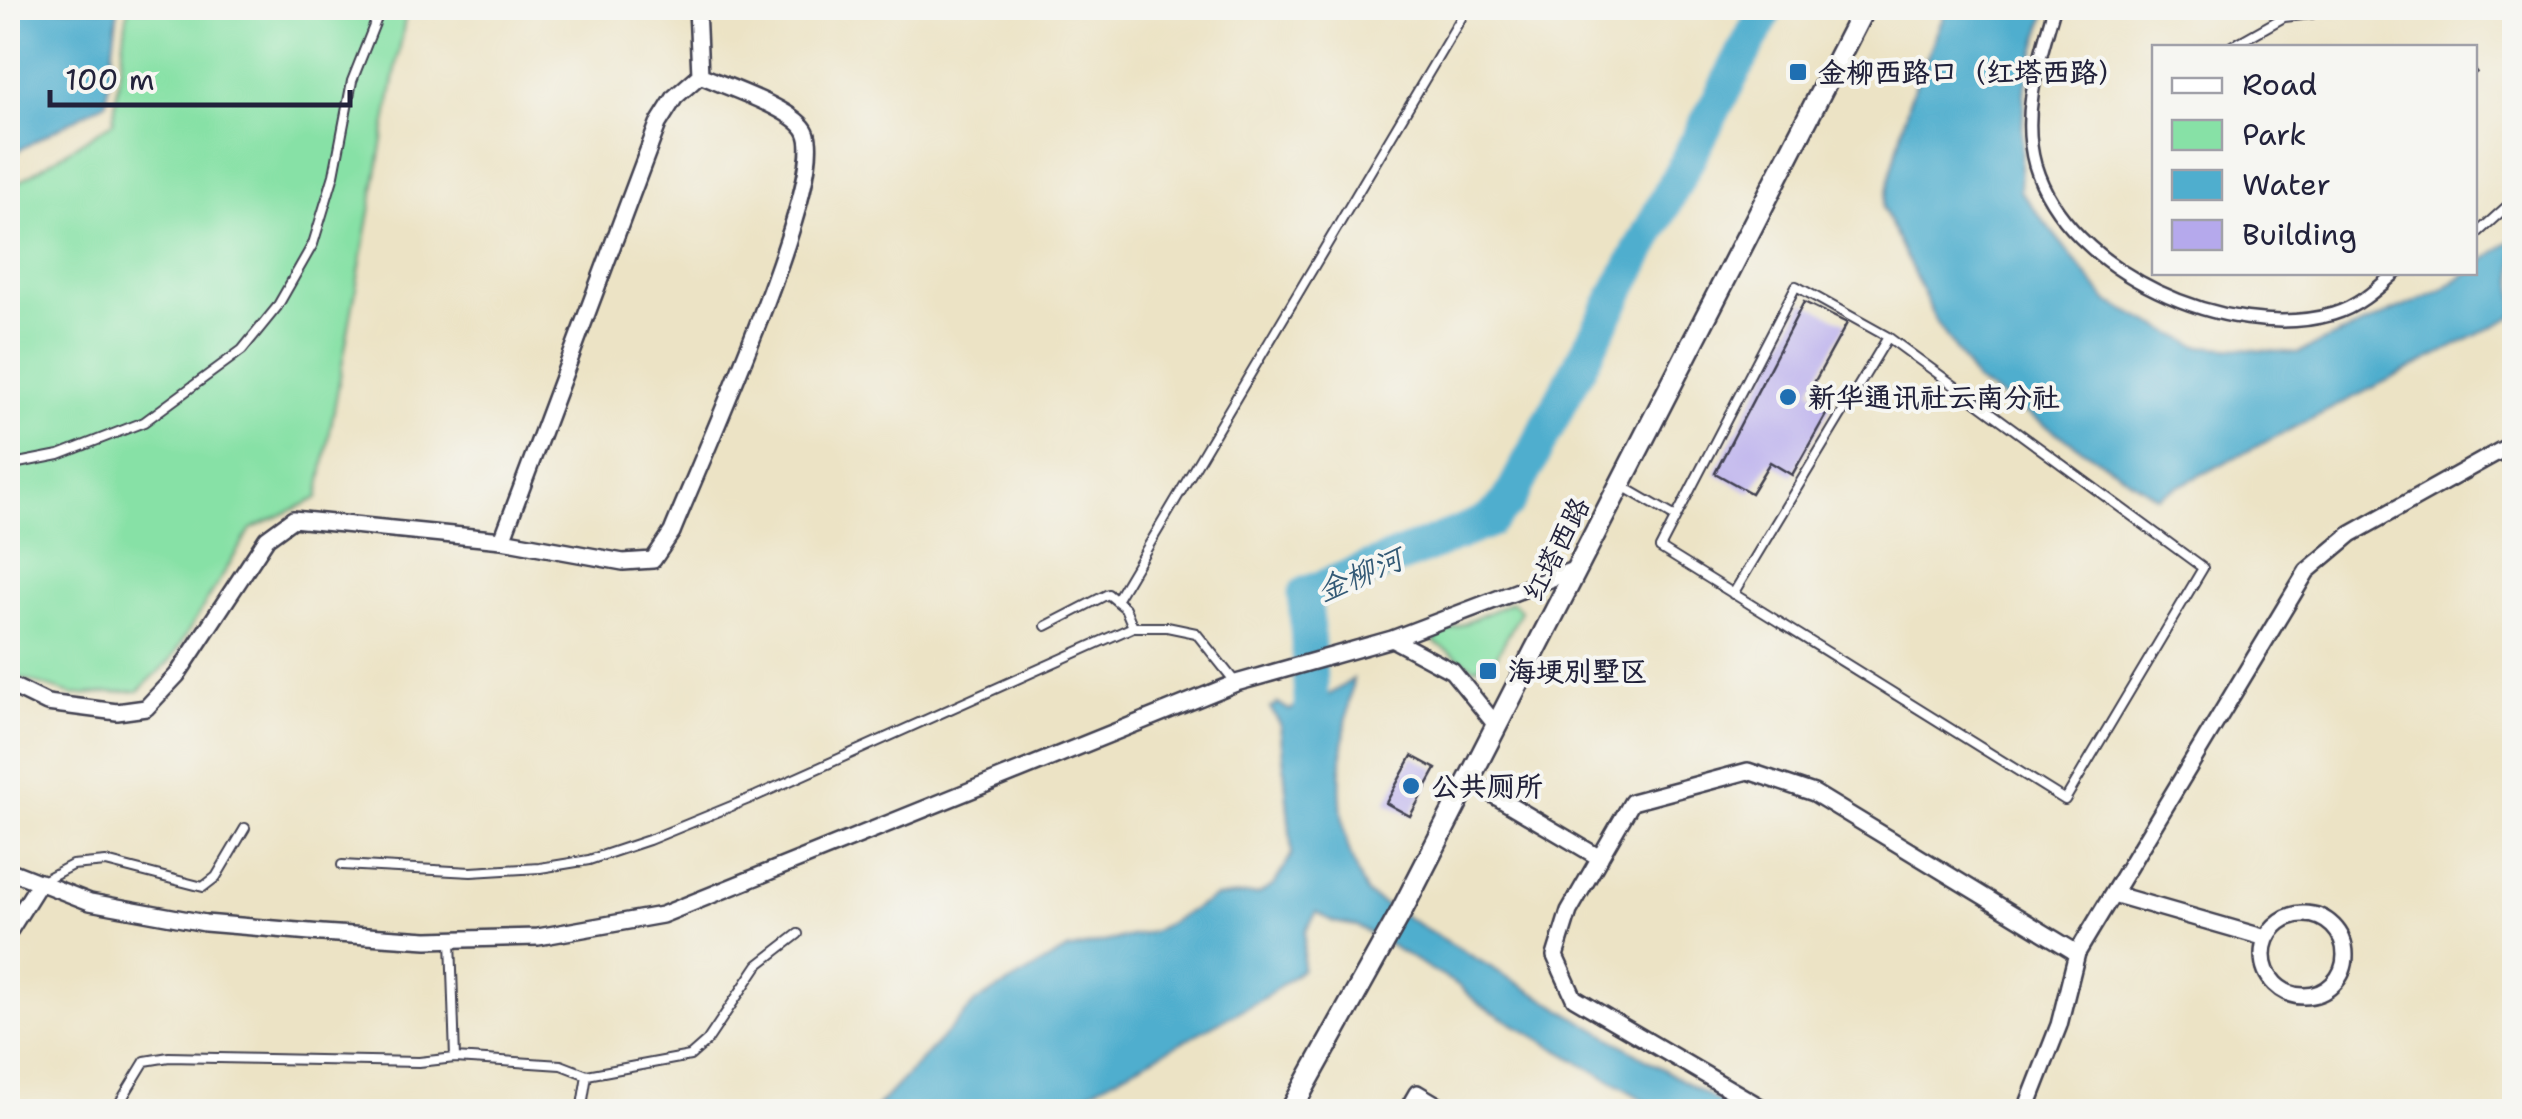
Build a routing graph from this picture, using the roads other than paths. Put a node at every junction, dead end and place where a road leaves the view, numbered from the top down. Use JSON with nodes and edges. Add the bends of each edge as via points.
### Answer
{"nodes":[{"id":1,"x":382,"y":8,"type":"edge"},
{"id":2,"x":698,"y":8,"type":"edge"},
{"id":3,"x":1467,"y":8,"type":"edge"},
{"id":4,"x":1864,"y":8,"type":"edge"},
{"id":5,"x":2054,"y":8,"type":"edge"},
{"id":6,"x":2323,"y":8,"type":"edge"},
{"id":7,"x":2234,"y":45,"type":"edge"},
{"id":8,"x":700,"y":75,"type":"junction"},
{"id":9,"x":2514,"y":200,"type":"edge"},
{"id":10,"x":2477,"y":233,"type":"edge"},
{"id":11,"x":2392,"y":275,"type":"edge"},
{"id":12,"x":1888,"y":337,"type":"junction"},
{"id":13,"x":2514,"y":443,"type":"edge"},
{"id":14,"x":8,"y":465,"type":"edge"},
{"id":15,"x":1620,"y":484,"type":"junction"},
{"id":16,"x":1674,"y":516,"type":"junction"},
{"id":17,"x":502,"y":540,"type":"junction"},
{"id":18,"x":1576,"y":569,"type":"junction"},
{"id":19,"x":1733,"y":594,"type":"junction"},
{"id":20,"x":1117,"y":599,"type":"junction"},
{"id":21,"x":1046,"y":626,"type":"dead end"},
{"id":22,"x":1133,"y":628,"type":"junction"},
{"id":23,"x":1392,"y":640,"type":"junction"},
{"id":24,"x":1236,"y":683,"type":"junction"},
{"id":25,"x":9,"y":689,"type":"edge"},
{"id":26,"x":1496,"y":725,"type":"junction"},
{"id":27,"x":1468,"y":780,"type":"junction"},
{"id":28,"x":246,"y":828,"type":"dead end"},
{"id":29,"x":1600,"y":858,"type":"junction"},
{"id":30,"x":342,"y":865,"type":"dead end"},
{"id":31,"x":8,"y":870,"type":"edge"},
{"id":32,"x":40,"y":882,"type":"junction"},
{"id":33,"x":2113,"y":894,"type":"junction"},
{"id":34,"x":8,"y":933,"type":"edge"},
{"id":35,"x":798,"y":934,"type":"dead end"},
{"id":36,"x":2266,"y":938,"type":"junction"},
{"id":37,"x":451,"y":940,"type":"junction"},
{"id":38,"x":2077,"y":953,"type":"junction"},
{"id":39,"x":454,"y":1058,"type":"junction"},
{"id":40,"x":587,"y":1075,"type":"junction"},
{"id":41,"x":114,"y":1112,"type":"edge"},
{"id":42,"x":581,"y":1112,"type":"edge"},
{"id":43,"x":1290,"y":1112,"type":"edge"},
{"id":44,"x":1406,"y":1112,"type":"edge"},
{"id":45,"x":1448,"y":1112,"type":"edge"},
{"id":46,"x":1769,"y":1112,"type":"edge"},
{"id":47,"x":2024,"y":1112,"type":"edge"}],
"edges":[{"from":1,"to":14,"type":"lane","via":[[352,81],[313,244],[254,336],[144,422],[59,455]]},
{"from":2,"to":8,"type":"street"},
{"from":3,"to":20,"type":"lane"},
{"from":4,"to":15,"type":"street","name":"红塔西路"},
{"from":5,"to":11,"type":"street","via":[[2030,94],[2034,161],[2082,241],[2172,298],[2258,320],[2333,314]]},
{"from":6,"to":7,"type":"lane","via":[[2284,17]]},
{"from":8,"to":17,"type":"street","via":[[658,124]]},
{"from":8,"to":17,"type":"street","via":[[794,117],[806,131],[811,154],[781,267],[679,514],[653,560],[623,562]]},
{"from":9,"to":10,"type":"lane"},
{"from":12,"to":16,"type":"lane","via":[[1796,286]]},
{"from":12,"to":19,"type":"lane"},
{"from":12,"to":19,"type":"lane","via":[[2203,568],[2065,800]]},
{"from":13,"to":33,"type":"street","via":[[2351,534],[2307,571]]},
{"from":15,"to":16,"type":"lane"},
{"from":15,"to":18,"type":"street","name":"红塔西路"},
{"from":16,"to":19,"type":"lane","via":[[1660,548]]},
{"from":17,"to":25,"type":"street","via":[[293,519],[267,538],[176,675],[146,708],[117,712],[47,703]]},
{"from":18,"to":23,"type":"street"},
{"from":18,"to":26,"type":"street","name":"红塔西路"},
{"from":20,"to":21,"type":"lane","via":[[1108,594]]},
{"from":20,"to":22,"type":"lane"},
{"from":22,"to":24,"type":"lane","via":[[1196,633]]},
{"from":22,"to":30,"type":"lane","via":[[756,796],[589,860],[471,872]]},
{"from":23,"to":24,"type":"street"},
{"from":23,"to":26,"type":"street","via":[[1452,670]]},
{"from":24,"to":37,"type":"street","via":[[662,916],[538,937]]},
{"from":26,"to":27,"type":"street","name":"红塔西路"},
{"from":27,"to":29,"type":"street"},
{"from":27,"to":43,"type":"street","name":"红塔西路"},
{"from":28,"to":32,"type":"lane","via":[[216,877],[202,887],[106,862],[72,865]]},
{"from":29,"to":38,"type":"street","via":[[1632,802],[1748,771],[1814,793]]},
{"from":29,"to":46,"type":"street","via":[[1569,911],[1555,956],[1574,998]]},
{"from":31,"to":32,"type":"street"},
{"from":32,"to":34,"type":"street"},
{"from":32,"to":37,"type":"street","via":[[90,902],[206,924]]},
{"from":33,"to":36,"type":"street"},
{"from":33,"to":38,"type":"street"},
{"from":35,"to":40,"type":"lane","via":[[758,965],[690,1056]]},
{"from":36,"to":36,"type":"street","via":[[2264,966],[2280,990],[2308,997],[2342,972],[2341,934],[2322,917],[2296,914]]},
{"from":37,"to":39,"type":"lane"},
{"from":38,"to":47,"type":"street","via":[[2059,1025]]},
{"from":39,"to":40,"type":"lane","via":[[561,1065]]},
{"from":39,"to":41,"type":"lane","via":[[169,1057],[145,1061]]},
{"from":40,"to":42,"type":"lane"},
{"from":44,"to":45,"type":"street","via":[[1417,1093]]}]}
